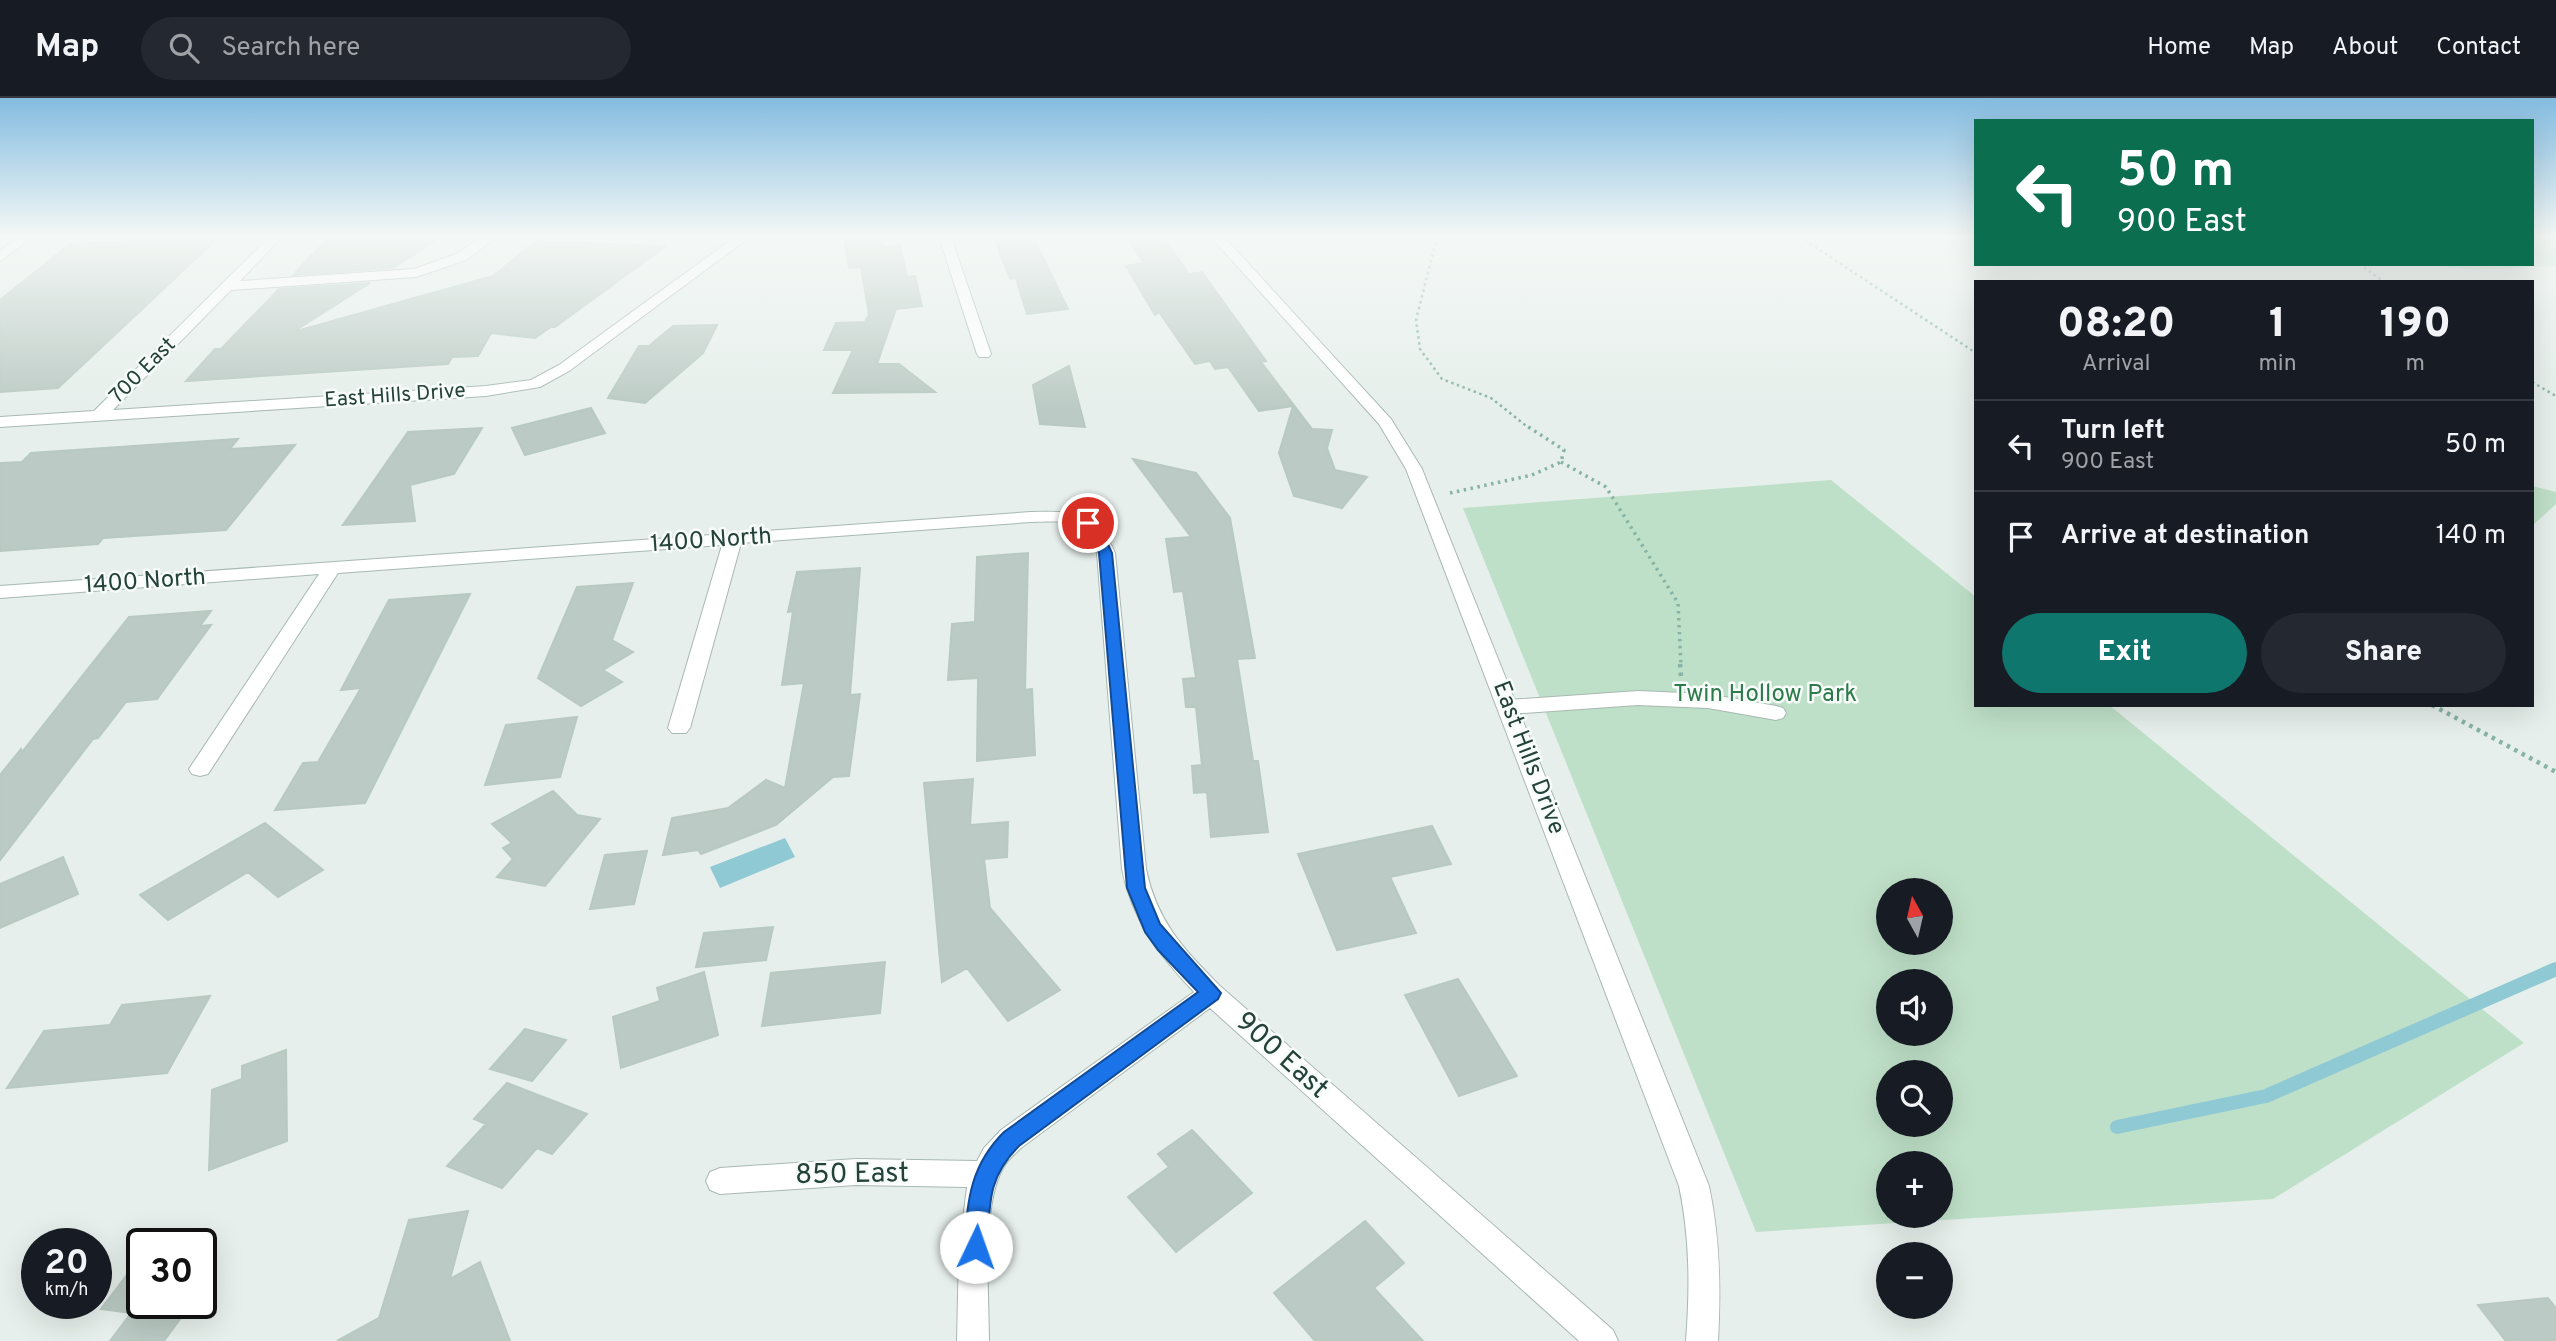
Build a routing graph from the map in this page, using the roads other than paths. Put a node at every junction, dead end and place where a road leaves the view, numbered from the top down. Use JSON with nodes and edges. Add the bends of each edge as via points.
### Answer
{"nodes":[{"id":1,"x":219,"y":295,"type":"edge"},
{"id":2,"x":664,"y":295,"type":"edge"},
{"id":3,"x":964,"y":295,"type":"edge"},
{"id":4,"x":1270,"y":295,"type":"edge"},
{"id":5,"x":984,"y":354,"type":"dead end"},
{"id":6,"x":98,"y":416,"type":"junction"},
{"id":7,"x":0,"y":422,"type":"edge"},
{"id":8,"x":1088,"y":523,"type":"joint"},
{"id":9,"x":733,"y":539,"type":"junction"},
{"id":10,"x":332,"y":568,"type":"junction"},
{"id":11,"x":0,"y":592,"type":"edge"},
{"id":12,"x":1508,"y":707,"type":"junction"},
{"id":13,"x":1776,"y":713,"type":"dead end"},
{"id":14,"x":679,"y":728,"type":"dead end"},
{"id":15,"x":200,"y":769,"type":"dead end"},
{"id":16,"x":1211,"y":993,"type":"junction"},
{"id":17,"x":985,"y":1174,"type":"junction"},
{"id":18,"x":720,"y":1181,"type":"dead end"},
{"id":19,"x":973,"y":1341,"type":"edge"},
{"id":20,"x":1602,"y":1341,"type":"edge"},
{"id":21,"x":1702,"y":1341,"type":"edge"}],
"edges":[{"from":1,"to":6,"type":"street","name":"700 East"},
{"from":2,"to":6,"type":"street","name":"East Hills Drive","via":[[535,384]]},
{"from":3,"to":5,"type":"street"},
{"from":4,"to":12,"type":"street","name":"East Hills Drive","via":[[1385,422],[1406,453]]},
{"from":6,"to":7,"type":"street","name":"East Hills Drive"},
{"from":8,"to":9,"type":"street","name":"1400 North","via":[[1042,517]]},
{"from":8,"to":16,"type":"street","name":"900 East","via":[[1105,553],[1136,888],[1152,927]]},
{"from":9,"to":10,"type":"street","name":"1400 North"},
{"from":9,"to":14,"type":"street"},
{"from":10,"to":11,"type":"street","name":"1400 North"},
{"from":10,"to":15,"type":"street"},
{"from":12,"to":13,"type":"street","via":[[1638,698],[1708,701]]},
{"from":12,"to":21,"type":"street","name":"East Hills Drive","via":[[1694,1186],[1704,1224],[1706,1261]]},
{"from":16,"to":17,"type":"street","via":[[1011,1139]]},
{"from":16,"to":20,"type":"street","name":"900 East"},
{"from":17,"to":18,"type":"street","name":"850 East","via":[[856,1172]]},
{"from":17,"to":19,"type":"street","via":[[977,1219]]}]}
